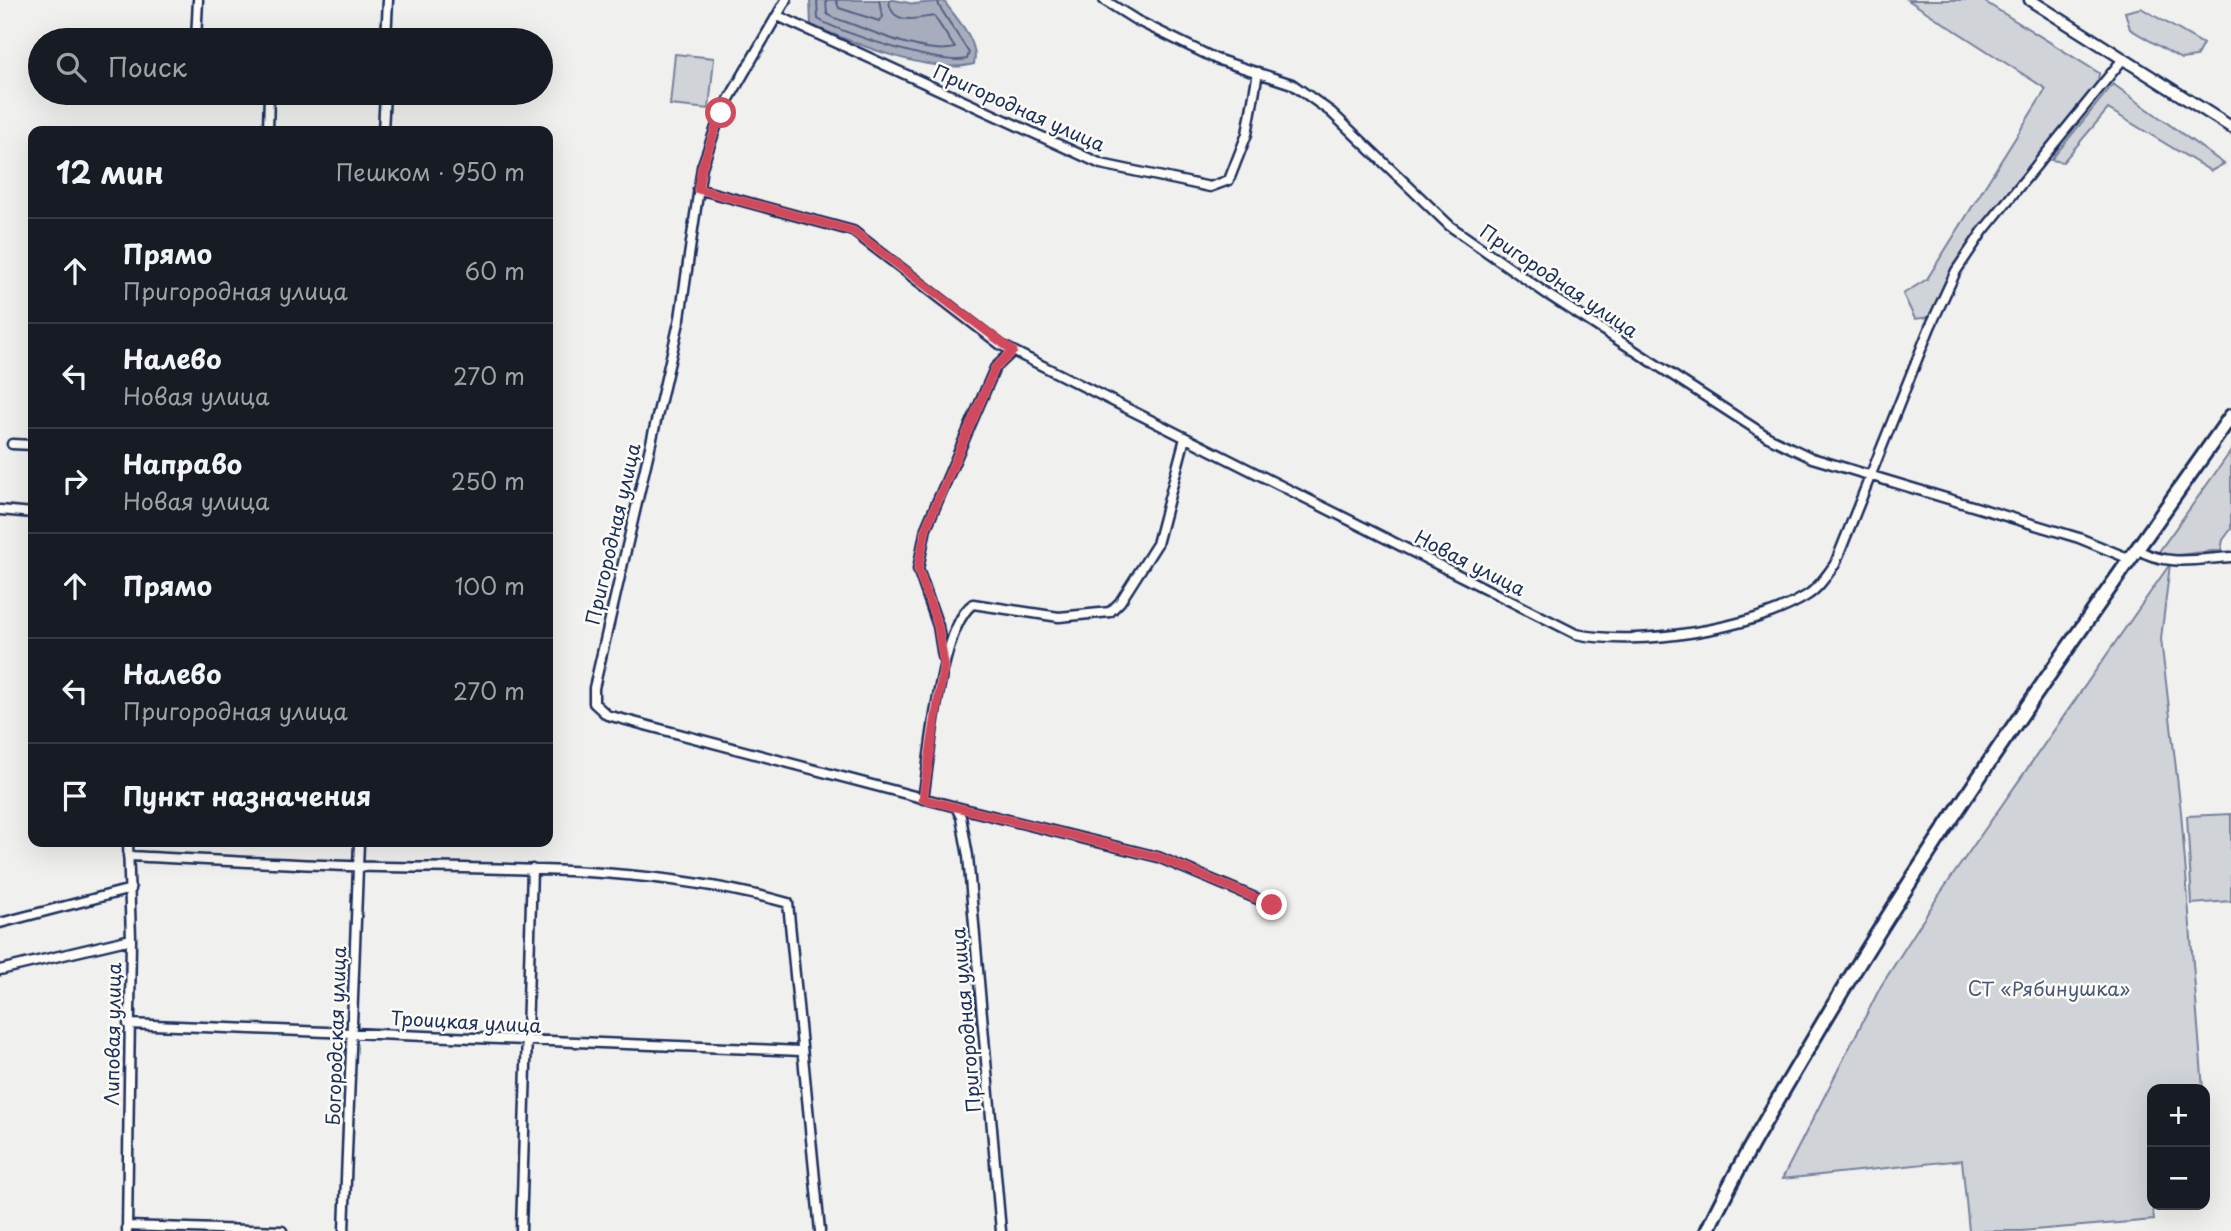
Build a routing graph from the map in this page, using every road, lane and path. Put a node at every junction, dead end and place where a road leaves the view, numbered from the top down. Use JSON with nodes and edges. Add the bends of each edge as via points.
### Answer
{"nodes":[{"id":1,"x":198,"y":0,"type":"edge"},
{"id":2,"x":388,"y":0,"type":"edge"},
{"id":3,"x":786,"y":0,"type":"edge"},
{"id":4,"x":1104,"y":0,"type":"edge"},
{"id":5,"x":2030,"y":0,"type":"edge"},
{"id":6,"x":778,"y":16,"type":"junction"},
{"id":7,"x":197,"y":28,"type":"edge"},
{"id":8,"x":387,"y":28,"type":"edge"},
{"id":9,"x":2123,"y":59,"type":"junction"},
{"id":10,"x":1258,"y":72,"type":"junction"},
{"id":11,"x":269,"y":105,"type":"edge"},
{"id":12,"x":384,"y":105,"type":"edge"},
{"id":13,"x":268,"y":126,"type":"edge"},
{"id":14,"x":383,"y":126,"type":"edge"},
{"id":15,"x":2231,"y":127,"type":"edge"},
{"id":16,"x":698,"y":189,"type":"junction"},
{"id":17,"x":1013,"y":351,"type":"junction"},
{"id":18,"x":2231,"y":416,"type":"edge"},
{"id":19,"x":1185,"y":438,"type":"junction"},
{"id":20,"x":12,"y":444,"type":"dead end"},
{"id":21,"x":28,"y":445,"type":"edge"},
{"id":22,"x":1870,"y":475,"type":"junction"},
{"id":23,"x":0,"y":510,"type":"edge"},
{"id":24,"x":28,"y":513,"type":"edge"},
{"id":25,"x":2134,"y":554,"type":"junction"},
{"id":26,"x":2231,"y":557,"type":"edge"},
{"id":27,"x":944,"y":664,"type":"junction"},
{"id":28,"x":923,"y":799,"type":"junction"},
{"id":29,"x":956,"y":807,"type":"junction"},
{"id":30,"x":128,"y":847,"type":"edge"},
{"id":31,"x":359,"y":847,"type":"edge"},
{"id":32,"x":128,"y":856,"type":"junction"},
{"id":33,"x":359,"y":866,"type":"junction"},
{"id":34,"x":532,"y":869,"type":"junction"},
{"id":35,"x":131,"y":889,"type":"junction"},
{"id":36,"x":1272,"y":905,"type":"dead end"},
{"id":37,"x":0,"y":923,"type":"edge"},
{"id":38,"x":131,"y":939,"type":"junction"},
{"id":39,"x":0,"y":970,"type":"edge"},
{"id":40,"x":128,"y":1024,"type":"junction"},
{"id":41,"x":353,"y":1032,"type":"junction"},
{"id":42,"x":528,"y":1041,"type":"junction"},
{"id":43,"x":802,"y":1051,"type":"junction"},
{"id":44,"x":127,"y":1228,"type":"edge"},
{"id":45,"x":282,"y":1231,"type":"edge"},
{"id":46,"x":344,"y":1231,"type":"edge"},
{"id":47,"x":521,"y":1231,"type":"edge"},
{"id":48,"x":820,"y":1231,"type":"edge"},
{"id":49,"x":1001,"y":1231,"type":"edge"},
{"id":50,"x":1707,"y":1231,"type":"edge"}],
"edges":[{"from":1,"to":7,"type":"street"},
{"from":2,"to":8,"type":"street"},
{"from":3,"to":6,"type":"street","name":"Пригородная улица"},
{"from":4,"to":10,"type":"street","name":"Пригородная улица","via":[[1216,59]]},
{"from":5,"to":9,"type":"street"},
{"from":6,"to":10,"type":"street","name":"Пригородная улица","via":[[1101,163],[1210,187],[1229,180],[1247,134]]},
{"from":6,"to":16,"type":"street","name":"Пригородная улица","via":[[721,113]]},
{"from":9,"to":15,"type":"street"},
{"from":9,"to":22,"type":"street","name":"Новая улица","via":[[1983,231],[1956,271]]},
{"from":10,"to":22,"type":"street","name":"Пригородная улица","via":[[1292,84],[1331,113],[1450,226],[1547,294],[1768,437],[1812,458]]},
{"from":11,"to":13,"type":"street"},
{"from":12,"to":14,"type":"street"},
{"from":16,"to":17,"type":"street","name":"Новая улица","via":[[853,231]]},
{"from":16,"to":28,"type":"street","name":"Пригородная улица","via":[[680,318],[594,704],[607,715]]},
{"from":17,"to":19,"type":"street","name":"Новая улица"},
{"from":17,"to":27,"type":"street","via":[[995,368],[926,528],[918,569],[938,626]]},
{"from":18,"to":25,"type":"main road"},
{"from":19,"to":22,"type":"street","name":"Новая улица","via":[[1576,634],[1603,640],[1725,625],[1779,611],[1810,594],[1835,564]]},
{"from":19,"to":27,"type":"street","via":[[1157,544],[1110,612],[1059,617],[973,604],[964,610]]},
{"from":20,"to":21,"type":"street"},
{"from":22,"to":25,"type":"street","name":"Пригородная улица"},
{"from":23,"to":24,"type":"street"},
{"from":25,"to":26,"type":"street","name":"Пригородная улица","via":[[2168,560]]},
{"from":25,"to":50,"type":"main road","via":[[1974,781],[1869,945]]},
{"from":27,"to":28,"type":"street"},
{"from":28,"to":29,"type":"street","name":"Пригородная улица"},
{"from":29,"to":36,"type":"street","name":"Пригородная улица","via":[[1158,857]]},
{"from":29,"to":49,"type":"street","name":"Пригородная улица","via":[[968,856]]},
{"from":30,"to":32,"type":"street","name":"Липовая улица"},
{"from":31,"to":33,"type":"street","name":"Богородская улица"},
{"from":32,"to":33,"type":"street"},
{"from":32,"to":35,"type":"street","name":"Липовая улица"},
{"from":33,"to":34,"type":"street"},
{"from":33,"to":41,"type":"street","name":"Богородская улица"},
{"from":34,"to":42,"type":"street"},
{"from":34,"to":43,"type":"street","via":[[685,880],[788,903]]},
{"from":35,"to":37,"type":"street"},
{"from":35,"to":38,"type":"street","name":"Липовая улица"},
{"from":38,"to":39,"type":"street"},
{"from":38,"to":40,"type":"street","name":"Липовая улица"},
{"from":40,"to":41,"type":"street","name":"Троицкая улица"},
{"from":40,"to":44,"type":"street","name":"Липовая улица"},
{"from":41,"to":42,"type":"street","name":"Троицкая улица"},
{"from":41,"to":46,"type":"street","name":"Богородская улица"},
{"from":42,"to":43,"type":"street","name":"Троицкая улица"},
{"from":42,"to":47,"type":"street"},
{"from":43,"to":48,"type":"street"},
{"from":44,"to":45,"type":"street"}]}
